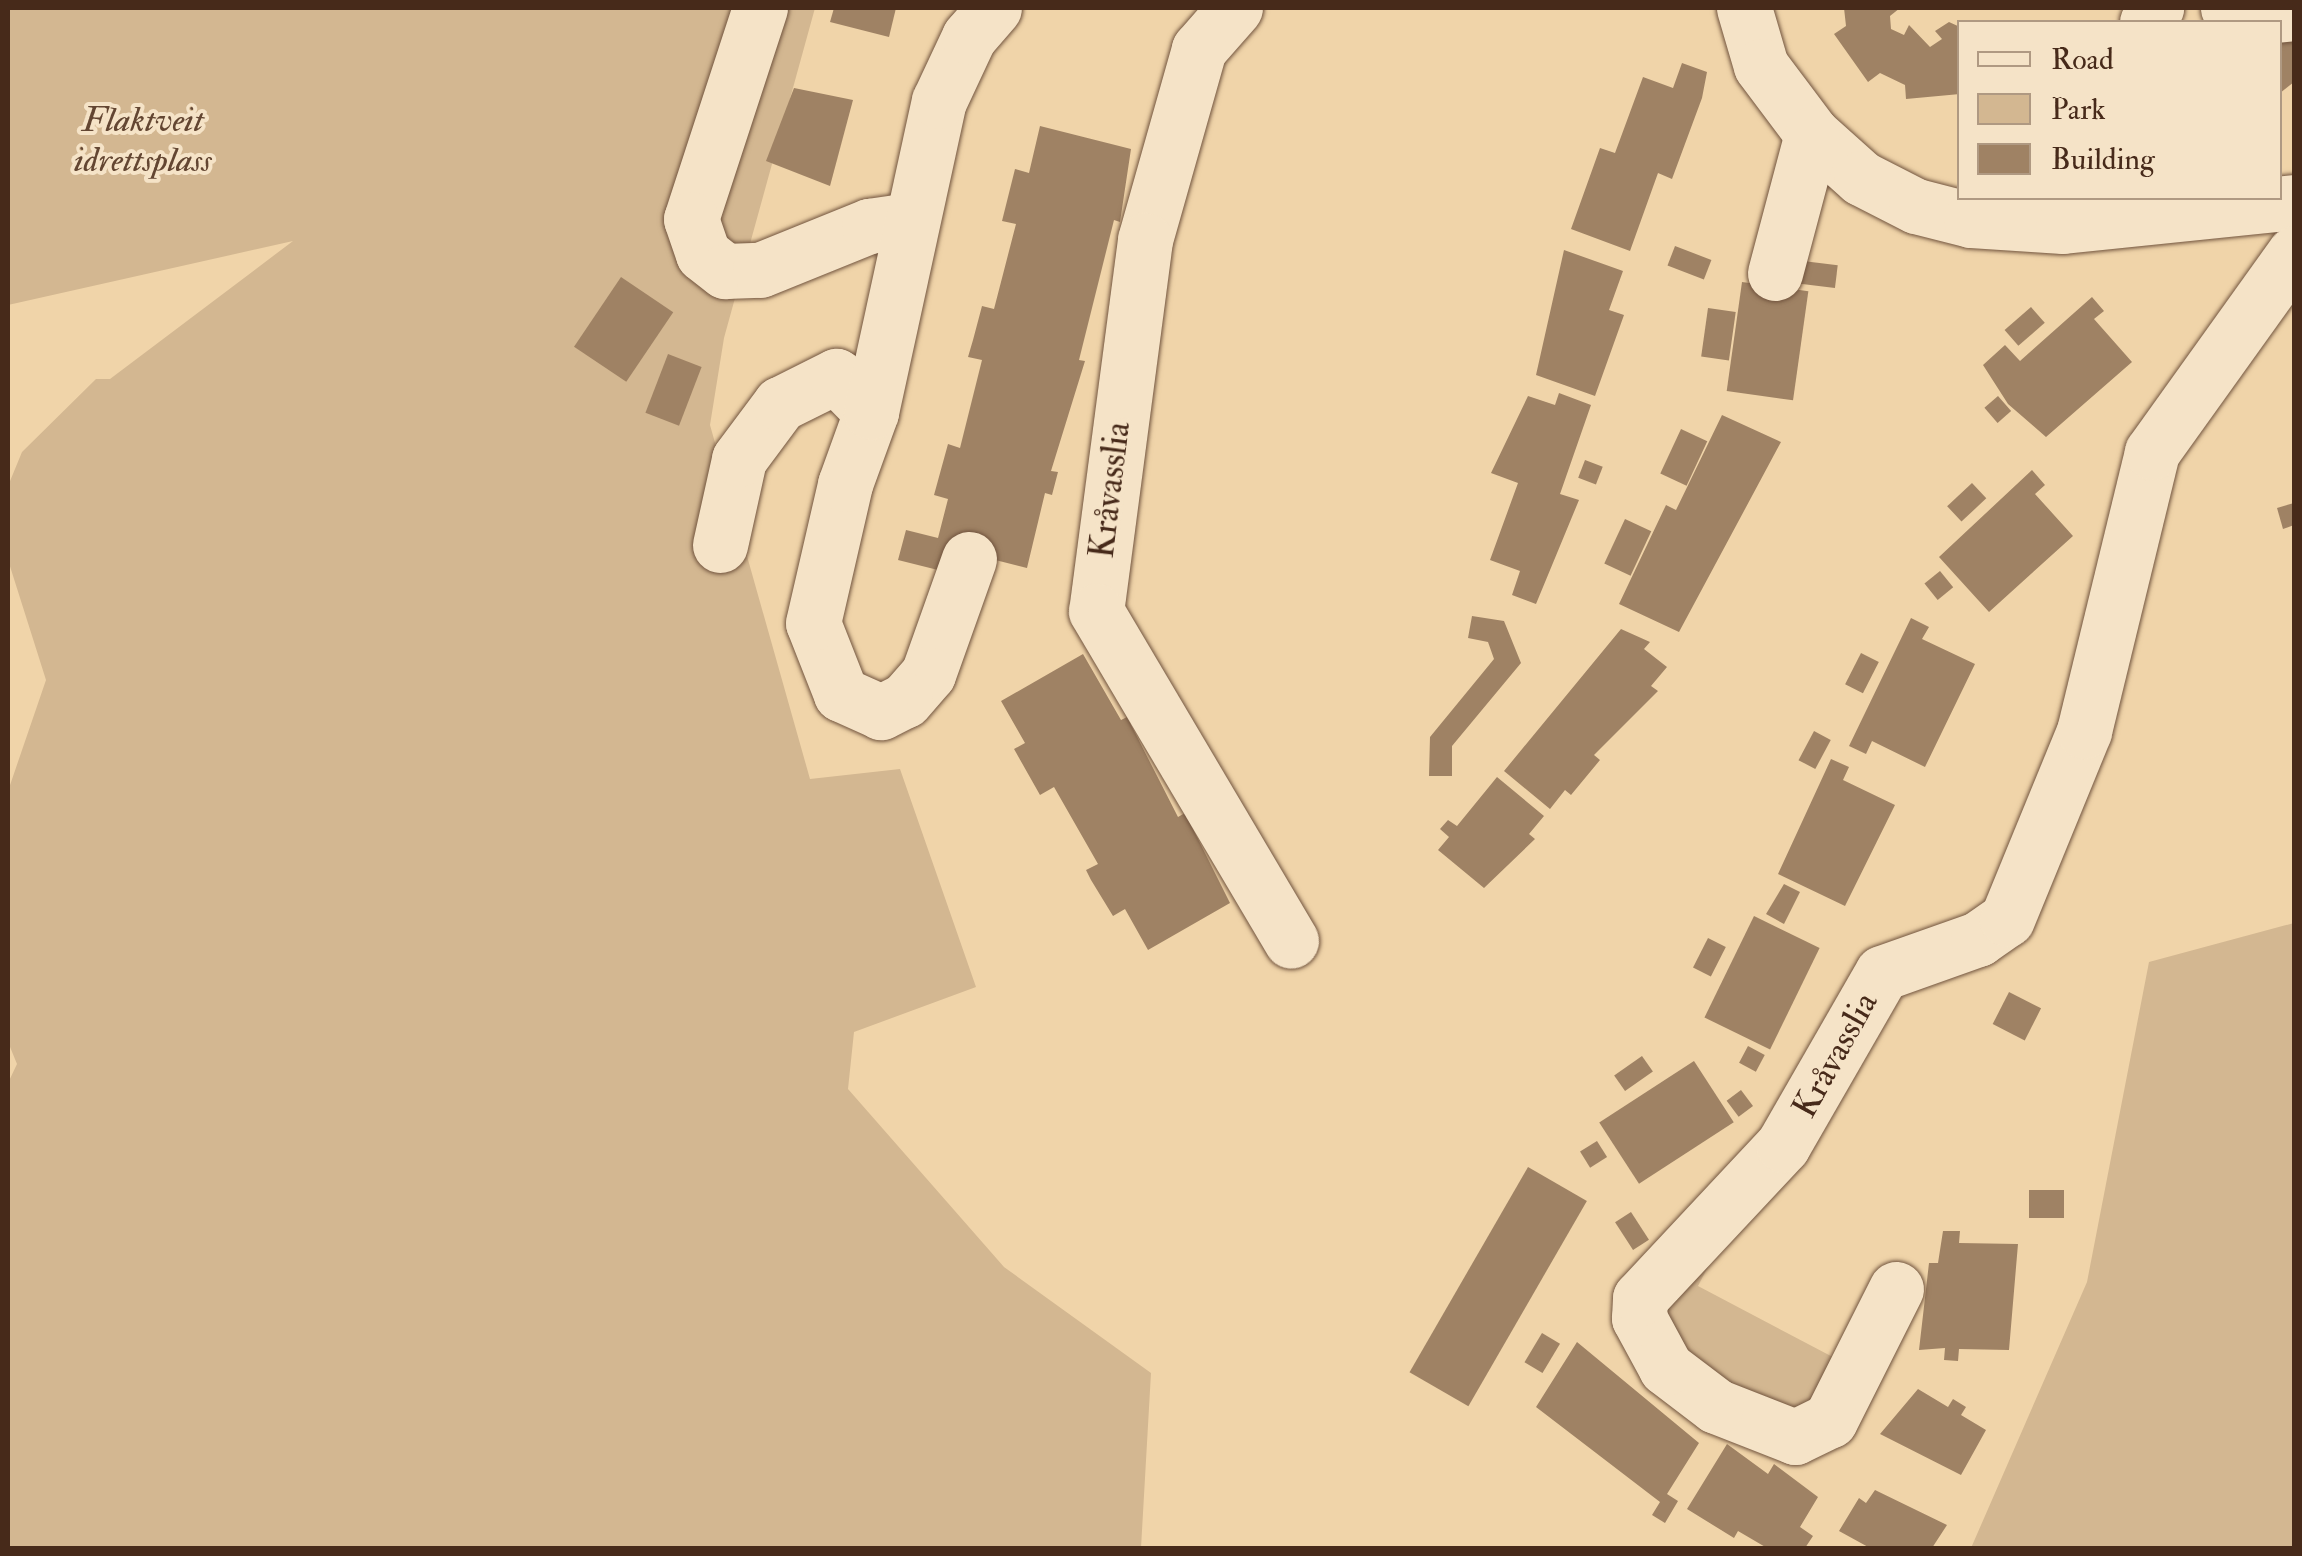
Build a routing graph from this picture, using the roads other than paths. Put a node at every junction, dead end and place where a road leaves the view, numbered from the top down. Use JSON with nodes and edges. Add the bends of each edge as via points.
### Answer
{"nodes":[{"id":1,"x":760,"y":8,"type":"edge"},
{"id":2,"x":994,"y":8,"type":"edge"},
{"id":3,"x":1235,"y":8,"type":"edge"},
{"id":4,"x":1744,"y":8,"type":"edge"},
{"id":5,"x":2228,"y":8,"type":"edge"},
{"id":6,"x":2294,"y":12,"type":"edge"},
{"id":7,"x":1812,"y":134,"type":"junction"},
{"id":8,"x":2294,"y":202,"type":"edge"},
{"id":9,"x":1978,"y":209,"type":"edge"},
{"id":10,"x":909,"y":220,"type":"junction"},
{"id":11,"x":2294,"y":254,"type":"edge"},
{"id":12,"x":1775,"y":273,"type":"dead end"},
{"id":13,"x":871,"y":412,"type":"junction"},
{"id":14,"x":720,"y":545,"type":"dead end"},
{"id":15,"x":969,"y":558,"type":"dead end"},
{"id":16,"x":1291,"y":942,"type":"dead end"},
{"id":17,"x":1896,"y":1289,"type":"dead end"}],
"edges":[{"from":1,"to":10,"type":"street","via":[[691,218],[703,254],[725,272],[760,270],[869,226]]},
{"from":2,"to":10,"type":"street","via":[[969,38],[940,101]]},
{"from":3,"to":16,"type":"street","name":"Kråvasslia","via":[[1199,50],[1146,240],[1096,611]]},
{"from":4,"to":7,"type":"street","via":[[1761,66]]},
{"from":5,"to":6,"type":"street","via":[[2256,17]]},
{"from":7,"to":9,"type":"street","via":[[1860,178],[1916,206]]},
{"from":7,"to":12,"type":"street"},
{"from":8,"to":9,"type":"street","via":[[2063,226]]},
{"from":10,"to":13,"type":"street"},
{"from":11,"to":17,"type":"street","name":"Kråvasslia","via":[[2152,452],[2084,731],[2007,919],[1978,939],[1882,973],[1784,1145],[1640,1298],[1639,1318],[1666,1368],[1716,1406],[1795,1437],[1830,1420]]},
{"from":13,"to":14,"type":"street","via":[[836,376],[780,404],[739,459]]},
{"from":13,"to":15,"type":"street","via":[[845,484],[813,623],[841,694],[881,712],[905,700],[928,674]]}]}
